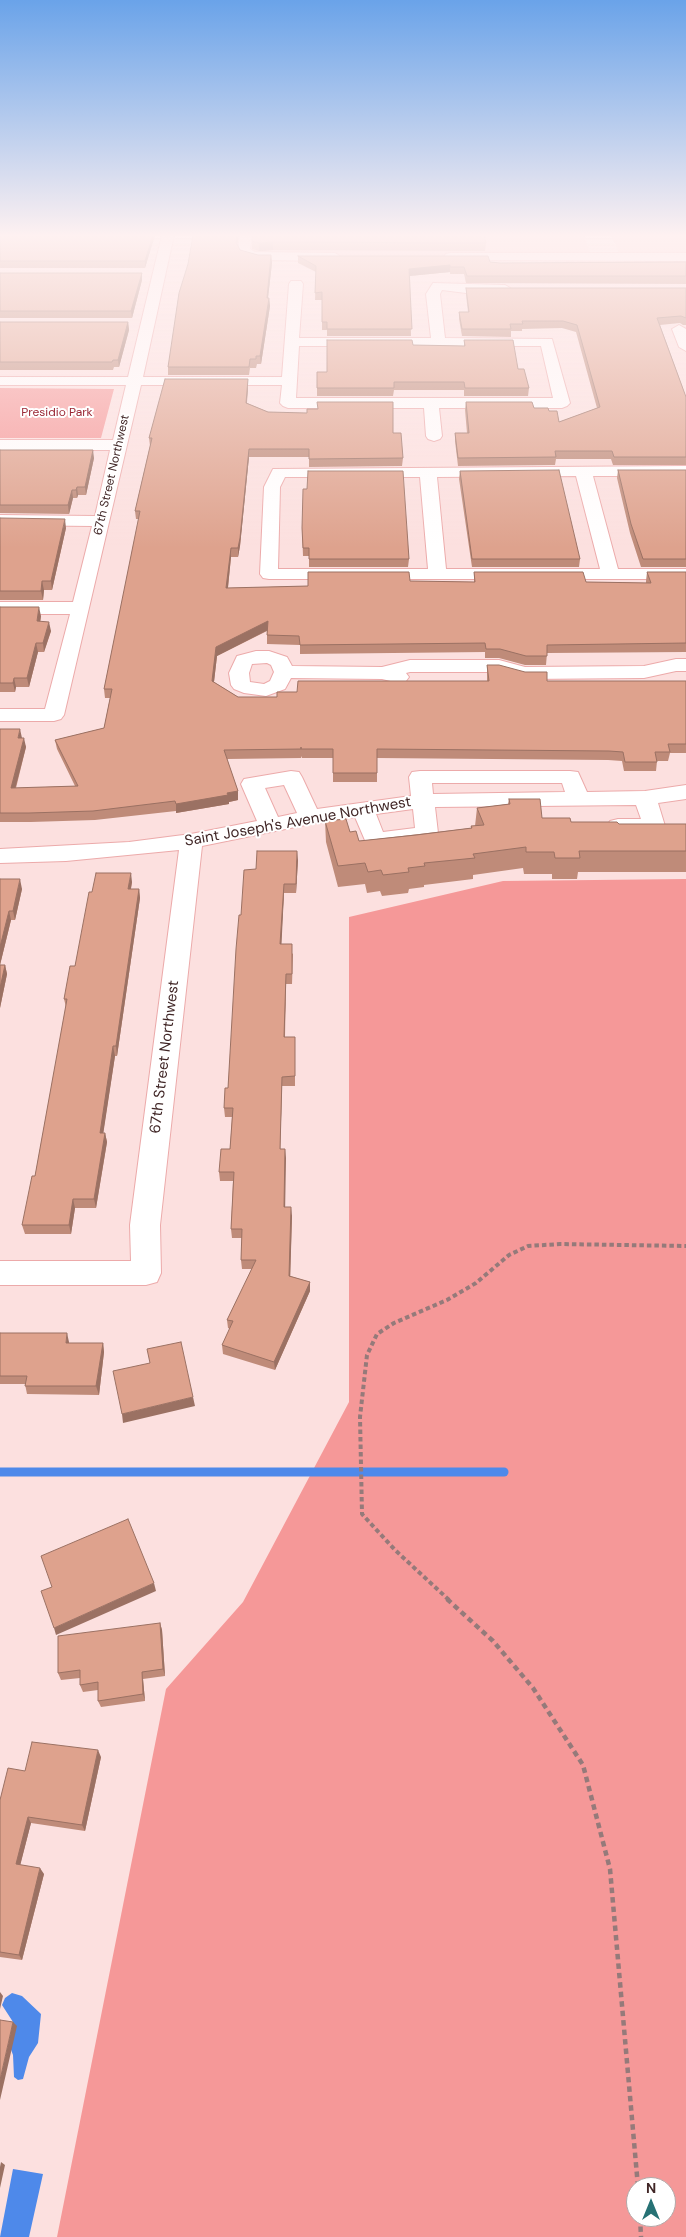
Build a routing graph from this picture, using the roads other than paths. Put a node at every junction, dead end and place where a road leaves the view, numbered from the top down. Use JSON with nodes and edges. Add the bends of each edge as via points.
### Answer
{"nodes":[{"id":1,"x":138,"y":339,"type":"edge"},
{"id":2,"x":292,"y":342,"type":"joint"},
{"id":3,"x":438,"y":342,"type":"joint"},
{"id":4,"x":0,"y":381,"type":"edge"},
{"id":5,"x":134,"y":381,"type":"junction"},
{"id":6,"x":290,"y":381,"type":"junction"},
{"id":7,"x":431,"y":404,"type":"junction"},
{"id":8,"x":434,"y":436,"type":"dead end"},
{"id":9,"x":0,"y":445,"type":"edge"},
{"id":10,"x":119,"y":445,"type":"junction"},
{"id":11,"x":583,"y":471,"type":"junction"},
{"id":12,"x":686,"y":471,"type":"edge"},
{"id":13,"x":428,"y":472,"type":"junction"},
{"id":14,"x":0,"y":520,"type":"edge"},
{"id":15,"x":102,"y":521,"type":"junction"},
{"id":16,"x":437,"y":574,"type":"junction"},
{"id":17,"x":610,"y":574,"type":"junction"},
{"id":18,"x":686,"y":574,"type":"edge"},
{"id":19,"x":0,"y":608,"type":"edge"},
{"id":20,"x":81,"y":608,"type":"junction"},
{"id":21,"x":686,"y":665,"type":"edge"},
{"id":22,"x":284,"y":672,"type":"dead end"},
{"id":23,"x":644,"y":672,"type":"junction"},
{"id":24,"x":686,"y":680,"type":"edge"},
{"id":25,"x":0,"y":715,"type":"edge"},
{"id":26,"x":686,"y":792,"type":"edge"},
{"id":27,"x":645,"y":798,"type":"junction"},
{"id":28,"x":422,"y":801,"type":"junction"},
{"id":29,"x":362,"y":808,"type":"junction"},
{"id":30,"x":310,"y":817,"type":"junction"},
{"id":31,"x":270,"y":825,"type":"junction"},
{"id":32,"x":598,"y":826,"type":"edge"},
{"id":33,"x":191,"y":841,"type":"junction"},
{"id":34,"x":0,"y":856,"type":"edge"},
{"id":35,"x":0,"y":1273,"type":"edge"}],
"edges":[{"from":1,"to":5,"type":"street","name":"67th Street Northwest"},
{"from":2,"to":3,"type":"street"},
{"from":2,"to":6,"type":"street"},
{"from":3,"to":7,"type":"street","via":[[546,342],[562,403]]},
{"from":4,"to":5,"type":"street"},
{"from":5,"to":6,"type":"street"},
{"from":5,"to":10,"type":"street","name":"67th Street Northwest"},
{"from":6,"to":7,"type":"street","via":[[288,403]]},
{"from":7,"to":8,"type":"street"},
{"from":9,"to":10,"type":"street"},
{"from":10,"to":15,"type":"street","name":"67th Street Northwest"},
{"from":11,"to":12,"type":"street"},
{"from":11,"to":13,"type":"street"},
{"from":11,"to":17,"type":"street"},
{"from":13,"to":16,"type":"street"},
{"from":13,"to":16,"type":"street","via":[[279,472],[272,487],[269,574]]},
{"from":14,"to":15,"type":"street"},
{"from":15,"to":20,"type":"street","name":"67th Street Northwest"},
{"from":16,"to":17,"type":"street"},
{"from":17,"to":18,"type":"street"},
{"from":19,"to":20,"type":"street"},
{"from":20,"to":25,"type":"street","name":"67th Street Northwest","via":[[54,715]]},
{"from":21,"to":23,"type":"street"},
{"from":22,"to":23,"type":"street","via":[[382,673],[411,680],[504,680],[525,673]]},
{"from":23,"to":24,"type":"street","via":[[672,680]]},
{"from":26,"to":27,"type":"street","name":"Saint Joseph's Avenue Northwest"},
{"from":27,"to":28,"type":"street","name":"Saint Joseph's Avenue Northwest","via":[[565,806]]},
{"from":27,"to":32,"type":"street","via":[[654,826]]},
{"from":28,"to":29,"type":"street","name":"Saint Joseph's Avenue Northwest"},
{"from":28,"to":29,"type":"street","via":[[427,834],[375,840]]},
{"from":29,"to":30,"type":"street","name":"Saint Joseph's Avenue Northwest"},
{"from":30,"to":31,"type":"street","name":"Saint Joseph's Avenue Northwest"},
{"from":30,"to":31,"type":"street","via":[[290,777],[252,784]]},
{"from":31,"to":33,"type":"street","name":"Saint Joseph's Avenue Northwest"},
{"from":33,"to":34,"type":"street","name":"Saint Joseph's Avenue Northwest","via":[[111,851]]},
{"from":33,"to":35,"type":"street","name":"67th Street Northwest","via":[[145,1225],[146,1272]]}]}
